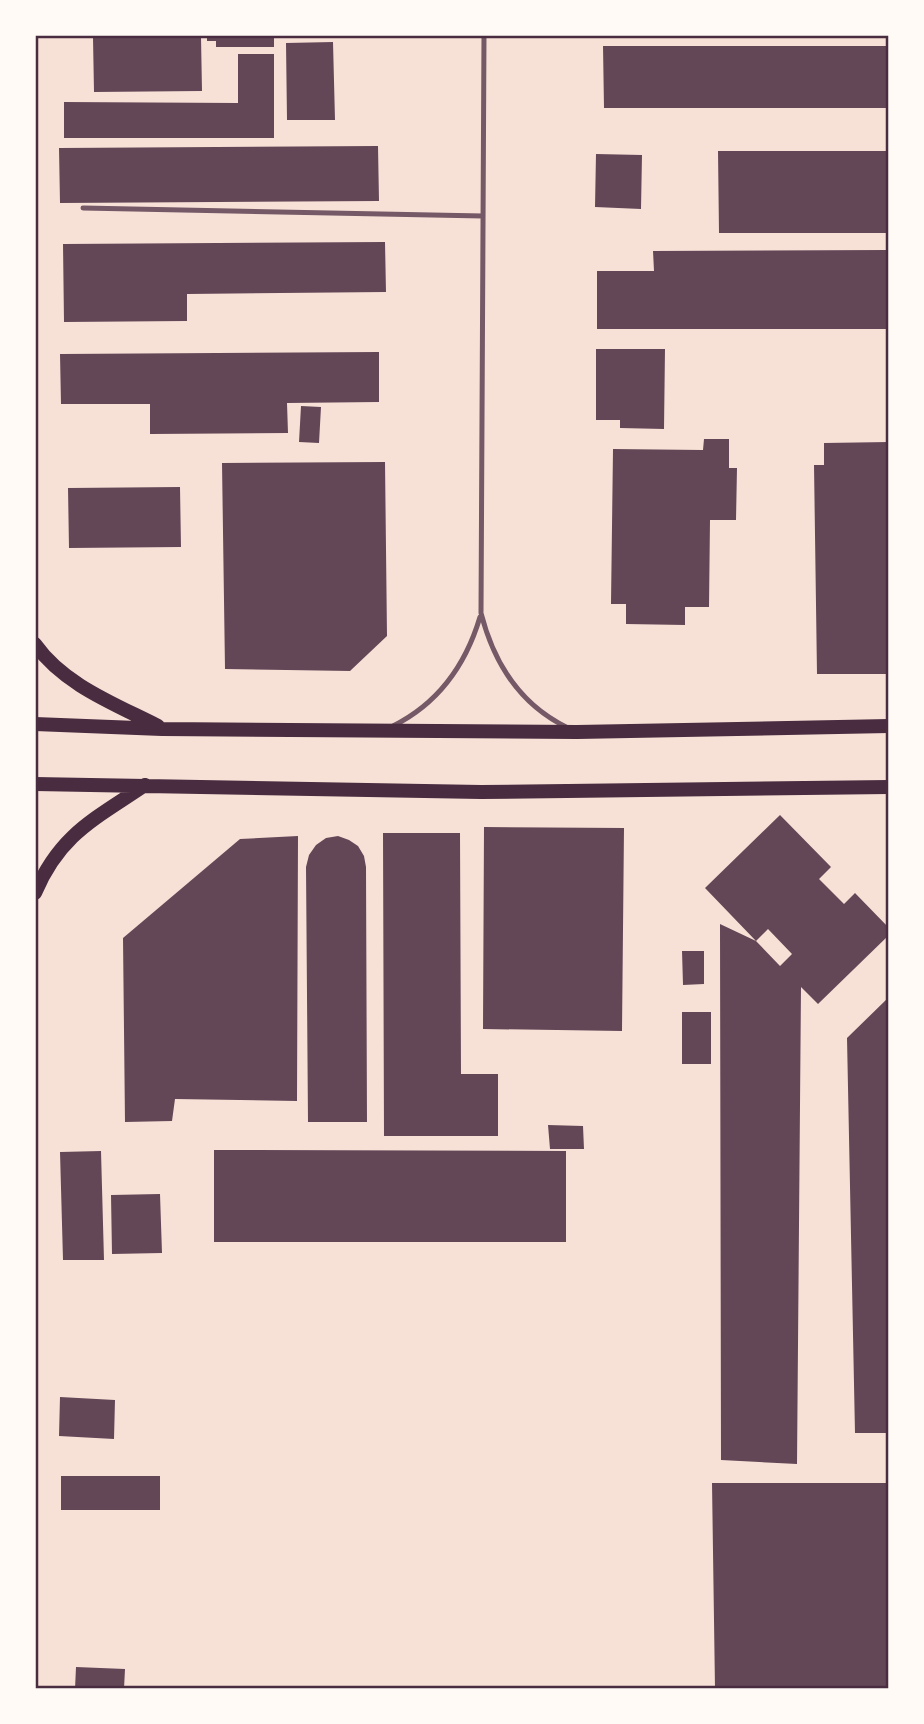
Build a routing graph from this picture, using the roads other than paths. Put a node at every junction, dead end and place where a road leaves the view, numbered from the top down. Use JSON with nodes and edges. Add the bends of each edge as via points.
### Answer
{"nodes":[{"id":1,"x":484,"y":35,"type":"edge"},
{"id":2,"x":83,"y":208,"type":"dead end"},
{"id":3,"x":483,"y":216,"type":"junction"},
{"id":4,"x":481,"y":614,"type":"junction"},
{"id":5,"x":35,"y":645,"type":"edge"},
{"id":6,"x":35,"y":724,"type":"edge"},
{"id":7,"x":889,"y":726,"type":"edge"},
{"id":8,"x":162,"y":729,"type":"junction"},
{"id":9,"x":382,"y":731,"type":"junction"},
{"id":10,"x":577,"y":733,"type":"junction"},
{"id":11,"x":35,"y":783,"type":"edge"},
{"id":12,"x":145,"y":785,"type":"junction"},
{"id":13,"x":889,"y":787,"type":"edge"},
{"id":14,"x":35,"y":893,"type":"edge"}],
"edges":[{"from":1,"to":3,"type":"lane"},
{"from":2,"to":3,"type":"lane"},
{"from":3,"to":4,"type":"lane"},
{"from":4,"to":9,"type":"lane","via":[[473,639],[446,685],[428,704]]},
{"from":4,"to":10,"type":"lane","via":[[506,677],[537,710]]},
{"from":5,"to":8,"type":"main road","via":[[70,679]]},
{"from":6,"to":8,"type":"main road"},
{"from":7,"to":10,"type":"main road"},
{"from":8,"to":9,"type":"main road"},
{"from":9,"to":10,"type":"main road"},
{"from":11,"to":12,"type":"main road"},
{"from":12,"to":13,"type":"main road","via":[[481,792]]},
{"from":12,"to":14,"type":"main road","via":[[76,832],[45,871]]}]}
